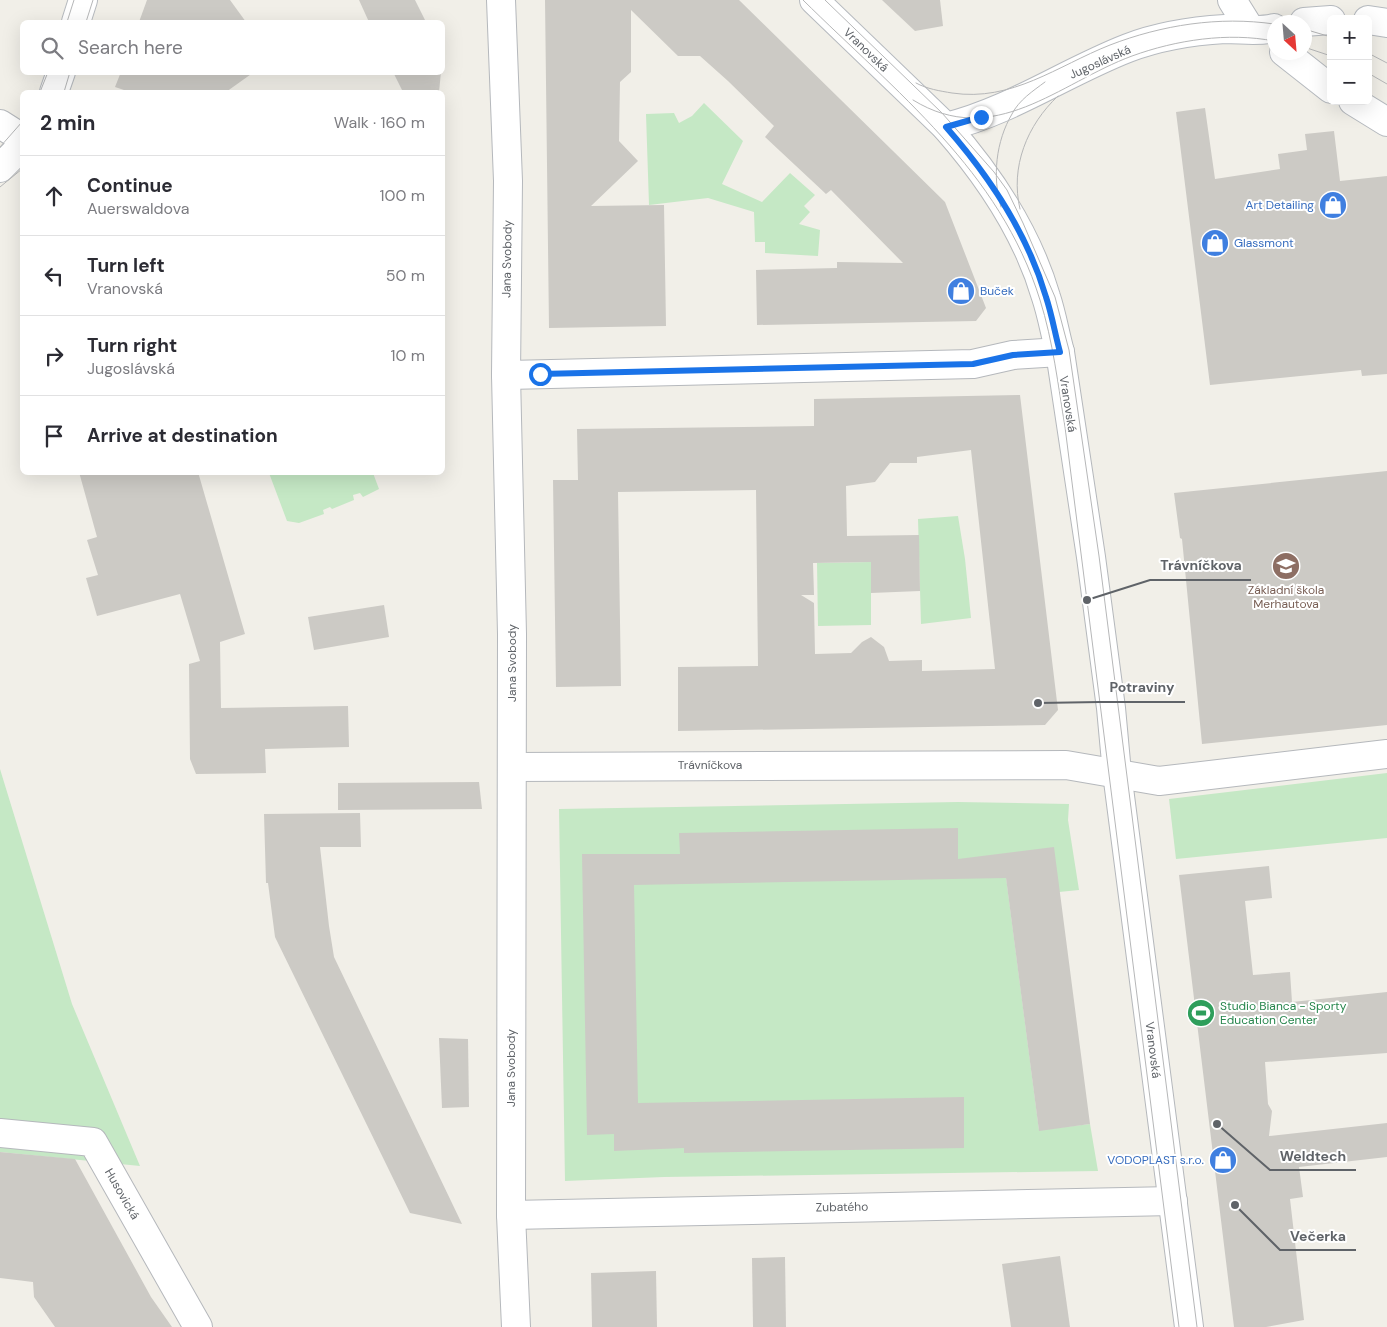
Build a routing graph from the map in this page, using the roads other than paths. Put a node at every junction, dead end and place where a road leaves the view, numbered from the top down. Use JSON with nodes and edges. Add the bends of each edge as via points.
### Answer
{"nodes":[{"id":1,"x":83,"y":0,"type":"edge"},
{"id":2,"x":500,"y":0,"type":"edge"},
{"id":3,"x":814,"y":0,"type":"edge"},
{"id":4,"x":1232,"y":0,"type":"edge"},
{"id":5,"x":77,"y":20,"type":"edge"},
{"id":6,"x":1327,"y":20,"type":"edge"},
{"id":7,"x":1312,"y":21,"type":"edge"},
{"id":8,"x":1372,"y":21,"type":"edge"},
{"id":9,"x":1387,"y":23,"type":"edge"},
{"id":10,"x":1265,"y":33,"type":"edge"},
{"id":11,"x":1294,"y":60,"type":"edge"},
{"id":12,"x":60,"y":75,"type":"edge"},
{"id":13,"x":1327,"y":86,"type":"edge"},
{"id":14,"x":55,"y":90,"type":"edge"},
{"id":15,"x":1359,"y":105,"type":"edge"},
{"id":16,"x":1387,"y":122,"type":"edge"},
{"id":17,"x":0,"y":124,"type":"edge"},
{"id":18,"x":946,"y":127,"type":"junction"},
{"id":19,"x":20,"y":137,"type":"edge"},
{"id":20,"x":20,"y":148,"type":"edge"},
{"id":21,"x":0,"y":168,"type":"edge"},
{"id":22,"x":1060,"y":352,"type":"junction"},
{"id":23,"x":506,"y":375,"type":"junction"},
{"id":24,"x":1387,"y":754,"type":"edge"},
{"id":25,"x":512,"y":767,"type":"junction"},
{"id":26,"x":1117,"y":772,"type":"junction"},
{"id":27,"x":0,"y":1133,"type":"edge"},
{"id":28,"x":1172,"y":1201,"type":"junction"},
{"id":29,"x":511,"y":1215,"type":"junction"},
{"id":30,"x":198,"y":1327,"type":"edge"},
{"id":31,"x":516,"y":1327,"type":"edge"},
{"id":32,"x":1189,"y":1327,"type":"edge"}],
"edges":[{"from":1,"to":5,"type":"street"},
{"from":2,"to":23,"type":"street","name":"Jana Svobody","via":[[508,180]]},
{"from":3,"to":18,"type":"street","name":"Vranovská"},
{"from":4,"to":10,"type":"street"},
{"from":6,"to":7,"type":"street"},
{"from":8,"to":9,"type":"street"},
{"from":10,"to":18,"type":"street","name":"Jugoslávská","via":[[1185,33],[1128,48],[1015,103]]},
{"from":11,"to":13,"type":"street"},
{"from":12,"to":14,"type":"street"},
{"from":15,"to":16,"type":"street"},
{"from":17,"to":19,"type":"street"},
{"from":18,"to":22,"type":"street","name":"Vranovská","via":[[989,179],[1018,228],[1047,298]]},
{"from":20,"to":21,"type":"street"},
{"from":22,"to":23,"type":"street","via":[[1013,355],[973,364]]},
{"from":22,"to":26,"type":"street","name":"Vranovská","via":[[1091,556]]},
{"from":23,"to":25,"type":"street","name":"Jana Svobody"},
{"from":24,"to":26,"type":"street","via":[[1158,781]]},
{"from":25,"to":26,"type":"street","name":"Trávníčkova","via":[[1066,765]]},
{"from":25,"to":29,"type":"street","name":"Jana Svobody"},
{"from":26,"to":28,"type":"street","name":"Vranovská"},
{"from":27,"to":30,"type":"street","name":"Husovická","via":[[93,1142]]},
{"from":28,"to":29,"type":"street","name":"Zubatého"},
{"from":28,"to":32,"type":"street","name":"Vranovská"},
{"from":29,"to":31,"type":"street","name":"Jana Svobody"}]}
